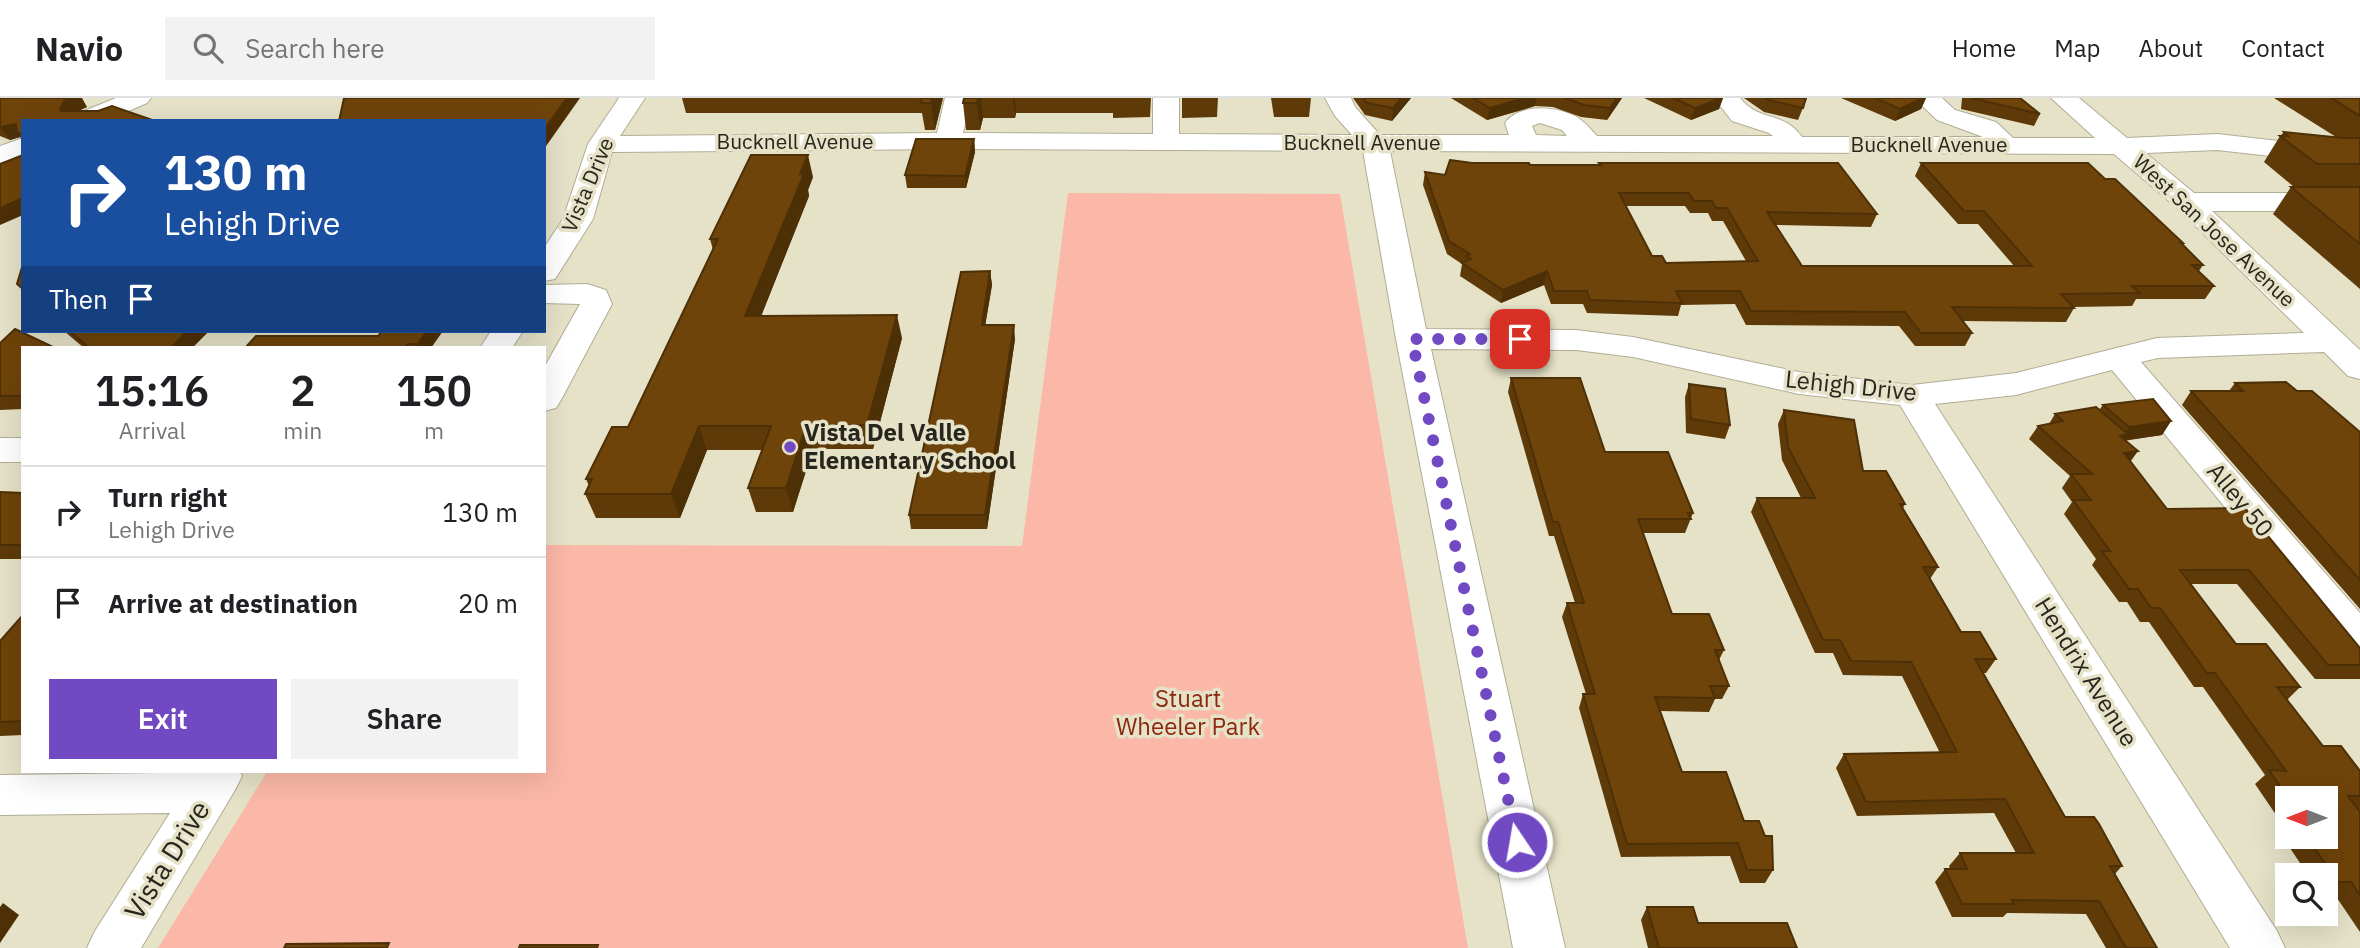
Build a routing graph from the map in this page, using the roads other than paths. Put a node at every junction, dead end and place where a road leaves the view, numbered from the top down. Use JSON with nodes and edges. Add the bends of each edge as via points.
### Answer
{"nodes":[{"id":1,"x":138,"y":98,"type":"edge"},
{"id":2,"x":632,"y":98,"type":"edge"},
{"id":3,"x":958,"y":98,"type":"edge"},
{"id":4,"x":1166,"y":98,"type":"edge"},
{"id":5,"x":1321,"y":98,"type":"edge"},
{"id":6,"x":1338,"y":98,"type":"edge"},
{"id":7,"x":2064,"y":98,"type":"edge"},
{"id":8,"x":1535,"y":106,"type":"edge"},
{"id":9,"x":1936,"y":106,"type":"edge"},
{"id":10,"x":1734,"y":107,"type":"edge"},
{"id":11,"x":88,"y":119,"type":"edge"},
{"id":12,"x":948,"y":141,"type":"junction"},
{"id":13,"x":1166,"y":142,"type":"junction"},
{"id":14,"x":1330,"y":142,"type":"junction"},
{"id":15,"x":1373,"y":142,"type":"junction"},
{"id":16,"x":1525,"y":143,"type":"junction"},
{"id":17,"x":1589,"y":143,"type":"junction"},
{"id":18,"x":2200,"y":143,"type":"junction"},
{"id":19,"x":601,"y":144,"type":"junction"},
{"id":20,"x":1737,"y":144,"type":"junction"},
{"id":21,"x":1796,"y":144,"type":"junction"},
{"id":22,"x":1943,"y":145,"type":"junction"},
{"id":23,"x":2008,"y":145,"type":"junction"},
{"id":24,"x":2123,"y":146,"type":"junction"},
{"id":25,"x":21,"y":147,"type":"edge"},
{"id":26,"x":2360,"y":153,"type":"edge"},
{"id":27,"x":0,"y":155,"type":"edge"},
{"id":28,"x":2245,"y":178,"type":"dead end"},
{"id":29,"x":2187,"y":202,"type":"junction"},
{"id":30,"x":2347,"y":202,"type":"edge"},
{"id":31,"x":546,"y":219,"type":"edge"},
{"id":32,"x":578,"y":219,"type":"junction"},
{"id":33,"x":2360,"y":222,"type":"edge"},
{"id":34,"x":546,"y":269,"type":"edge"},
{"id":35,"x":546,"y":294,"type":"edge"},
{"id":36,"x":1412,"y":339,"type":"junction"},
{"id":37,"x":2331,"y":342,"type":"junction"},
{"id":38,"x":2120,"y":358,"type":"junction"},
{"id":39,"x":2360,"y":369,"type":"edge"},
{"id":40,"x":546,"y":396,"type":"edge"},
{"id":41,"x":1912,"y":396,"type":"junction"},
{"id":42,"x":0,"y":450,"type":"edge"},
{"id":43,"x":21,"y":450,"type":"edge"},
{"id":44,"x":2360,"y":642,"type":"edge"},
{"id":45,"x":216,"y":782,"type":"edge"},
{"id":46,"x":0,"y":795,"type":"edge"},
{"id":47,"x":113,"y":948,"type":"edge"},
{"id":48,"x":1539,"y":948,"type":"edge"},
{"id":49,"x":2259,"y":948,"type":"edge"}],
"edges":[{"from":1,"to":11,"type":"street"},
{"from":2,"to":19,"type":"street","name":"Vista Drive"},
{"from":3,"to":12,"type":"street"},
{"from":4,"to":13,"type":"street"},
{"from":5,"to":14,"type":"street"},
{"from":6,"to":15,"type":"street","via":[[1341,110]]},
{"from":7,"to":24,"type":"street","name":"West San Jose Avenue"},
{"from":8,"to":16,"type":"street","via":[[1518,123]]},
{"from":8,"to":17,"type":"street","via":[[1571,124]]},
{"from":9,"to":22,"type":"street","via":[[1931,125]]},
{"from":9,"to":23,"type":"street","via":[[1987,128]]},
{"from":10,"to":20,"type":"street","via":[[1728,125]]},
{"from":10,"to":21,"type":"street","via":[[1778,127]]},
{"from":12,"to":13,"type":"street","name":"Bucknell Avenue"},
{"from":12,"to":19,"type":"street","name":"Bucknell Avenue"},
{"from":13,"to":14,"type":"street","name":"Bucknell Avenue"},
{"from":14,"to":15,"type":"street","name":"Bucknell Avenue"},
{"from":15,"to":16,"type":"street","name":"Bucknell Avenue"},
{"from":15,"to":36,"type":"street"},
{"from":16,"to":17,"type":"street","name":"Bucknell Avenue"},
{"from":17,"to":20,"type":"street","name":"Bucknell Avenue"},
{"from":18,"to":24,"type":"street","name":"Bucknell Avenue"},
{"from":18,"to":26,"type":"street","name":"Bucknell Avenue"},
{"from":18,"to":28,"type":"street"},
{"from":19,"to":32,"type":"street","name":"Vista Drive"},
{"from":20,"to":21,"type":"street","name":"Bucknell Avenue"},
{"from":21,"to":22,"type":"street","name":"Bucknell Avenue"},
{"from":22,"to":23,"type":"street","name":"Bucknell Avenue"},
{"from":23,"to":24,"type":"street","name":"Bucknell Avenue"},
{"from":24,"to":29,"type":"street","name":"West San Jose Avenue"},
{"from":25,"to":27,"type":"street"},
{"from":29,"to":30,"type":"street"},
{"from":29,"to":37,"type":"street","name":"West San Jose Avenue"},
{"from":30,"to":33,"type":"street"},
{"from":31,"to":32,"type":"street"},
{"from":32,"to":34,"type":"street","name":"Vista Drive"},
{"from":35,"to":40,"type":"street","via":[[587,293],[595,297],[596,304]]},
{"from":36,"to":41,"type":"street","name":"Lehigh Drive","via":[[1576,340],[1622,345],[1800,383]]},
{"from":36,"to":48,"type":"street"},
{"from":37,"to":38,"type":"street","name":"Lehigh Drive","via":[[2157,348]]},
{"from":37,"to":39,"type":"street","name":"West San Jose Avenue"},
{"from":38,"to":41,"type":"street","name":"Lehigh Drive","via":[[2016,384]]},
{"from":38,"to":44,"type":"street","name":"Alley 50"},
{"from":41,"to":49,"type":"street","name":"Hendrix Avenue"},
{"from":42,"to":43,"type":"street"},
{"from":45,"to":46,"type":"street"},
{"from":45,"to":47,"type":"street","name":"Vista Drive"}]}
